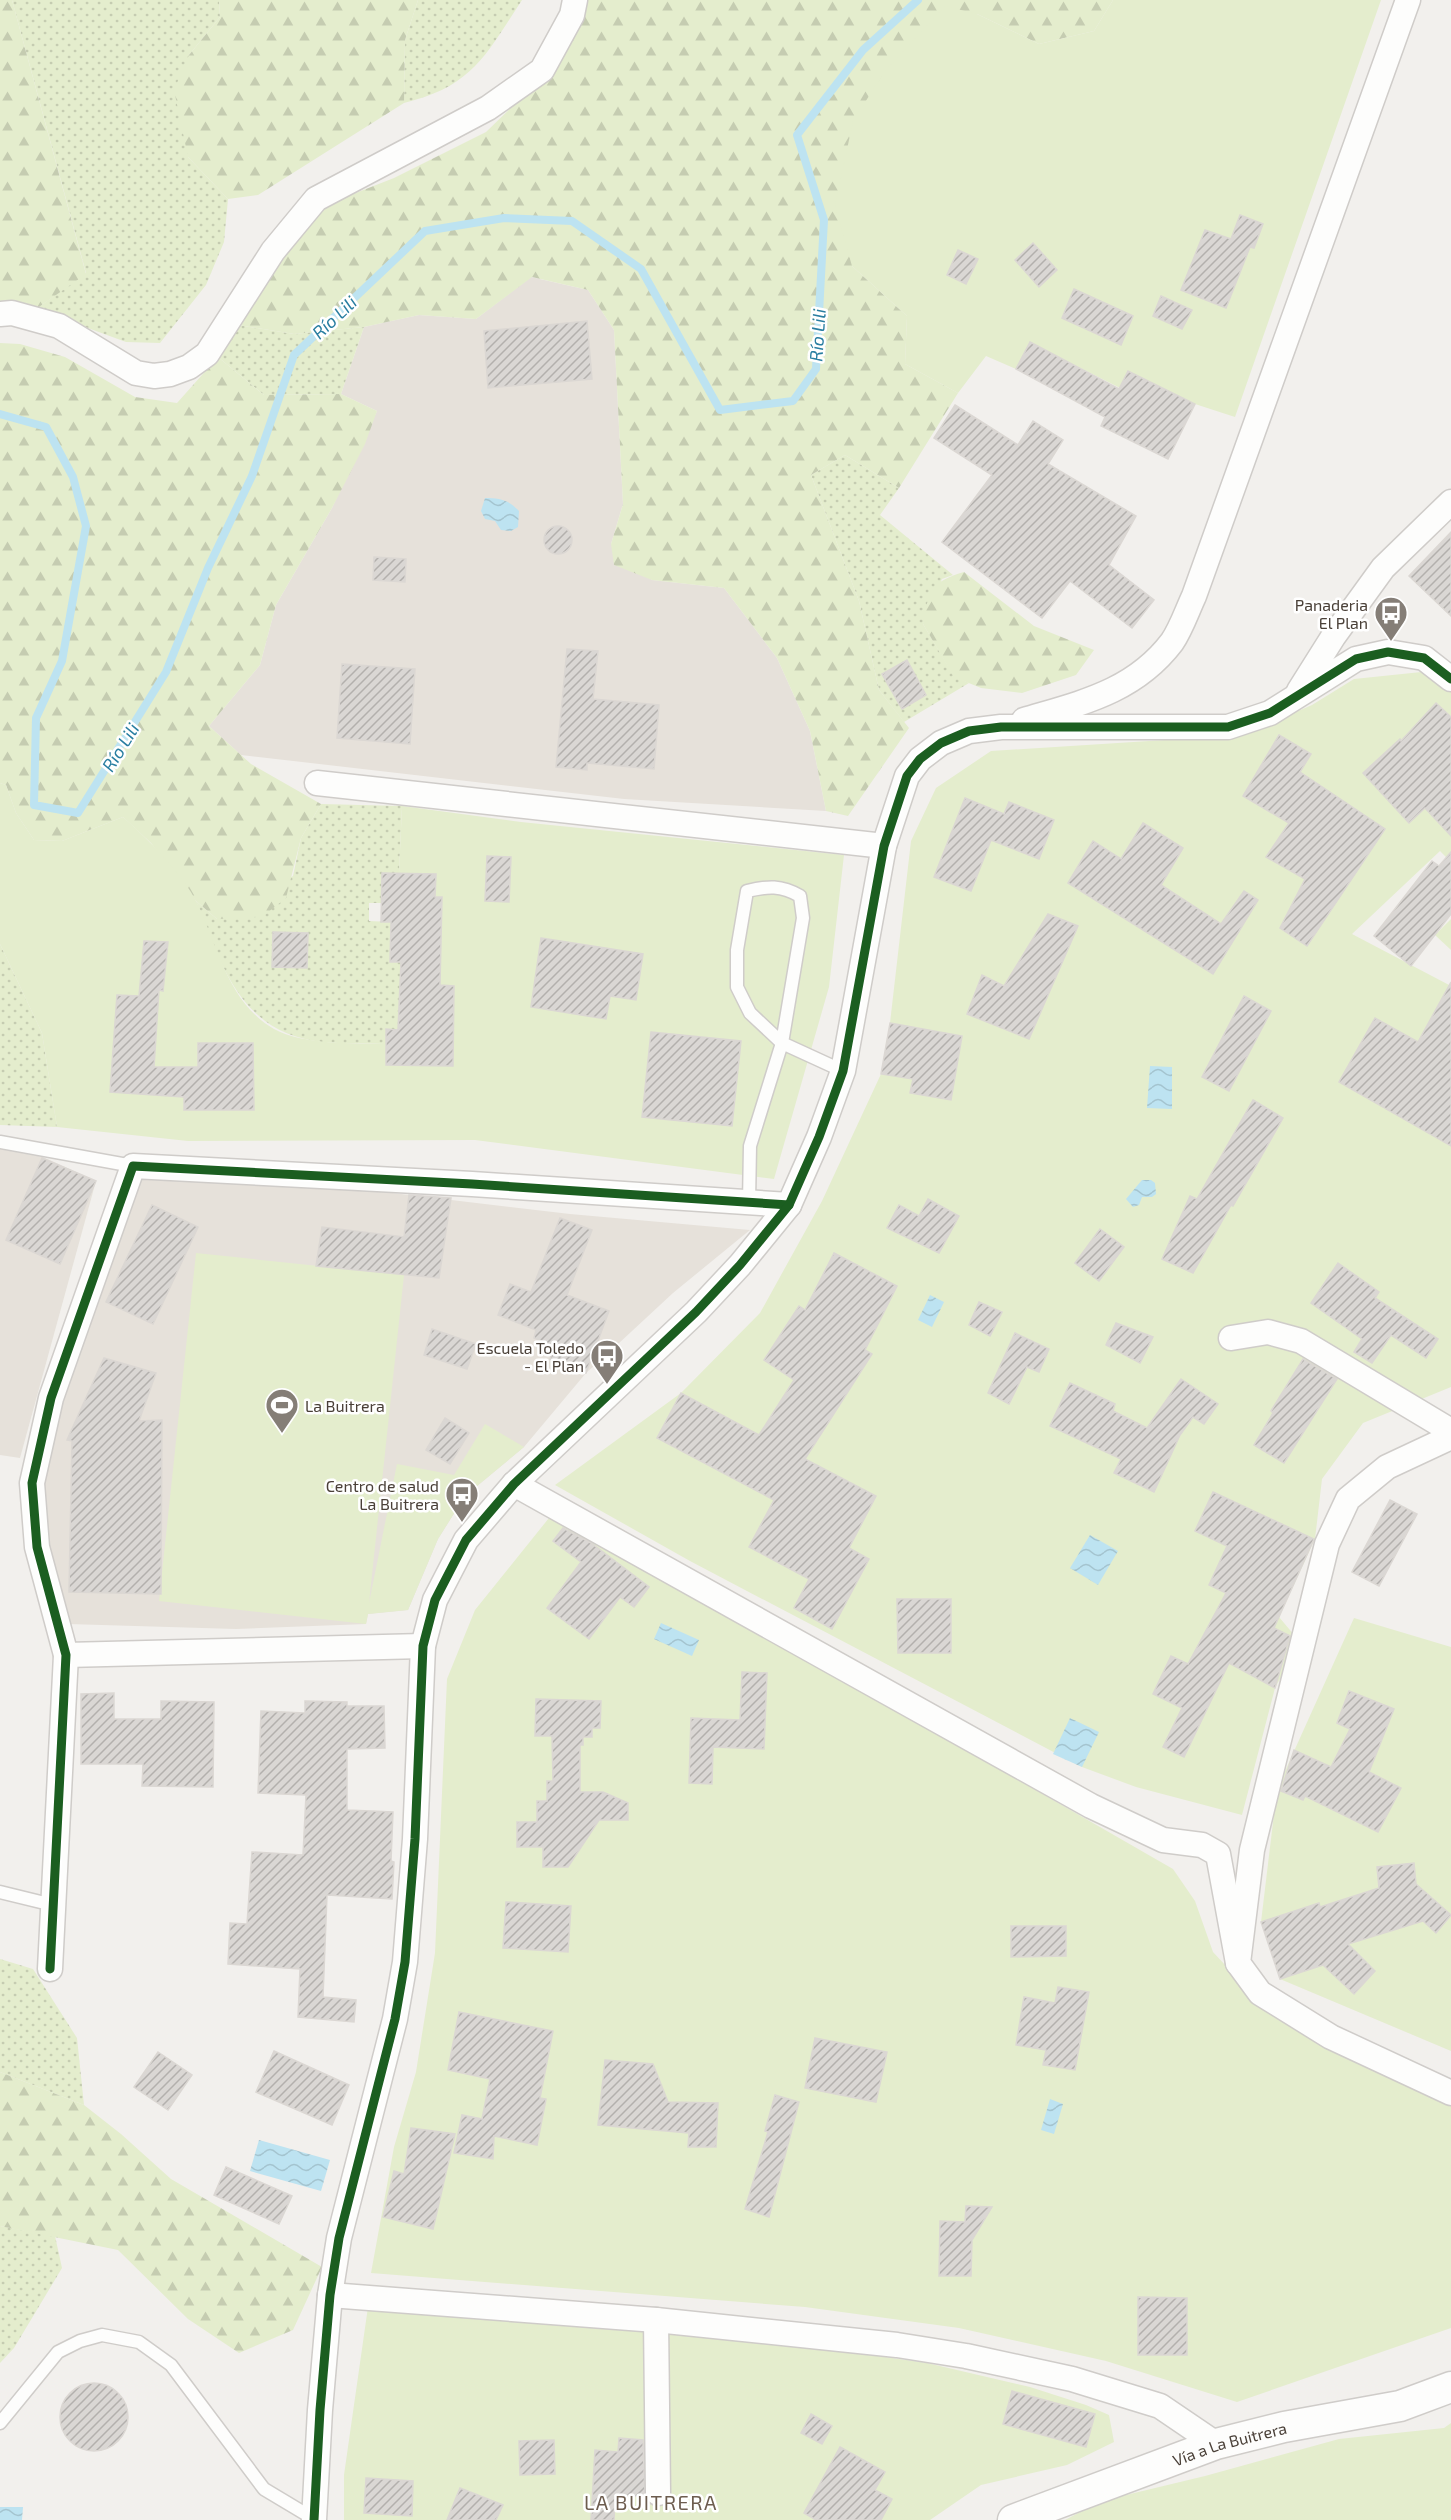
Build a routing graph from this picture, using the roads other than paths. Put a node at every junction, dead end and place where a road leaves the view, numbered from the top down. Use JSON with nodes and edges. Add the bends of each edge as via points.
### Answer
{"nodes":[{"id":1,"x":575,"y":0,"type":"edge"},
{"id":2,"x":1408,"y":0,"type":"edge"},
{"id":3,"x":0,"y":314,"type":"edge"},
{"id":4,"x":1451,"y":502,"type":"edge"},
{"id":5,"x":1451,"y":679,"type":"edge"},
{"id":6,"x":1296,"y":695,"type":"junction"},
{"id":7,"x":1001,"y":727,"type":"junction"},
{"id":8,"x":317,"y":783,"type":"dead end"},
{"id":9,"x":884,"y":846,"type":"junction"},
{"id":10,"x":782,"y":1043,"type":"junction"},
{"id":11,"x":843,"y":1071,"type":"junction"},
{"id":12,"x":0,"y":1142,"type":"edge"},
{"id":13,"x":133,"y":1167,"type":"junction"},
{"id":14,"x":749,"y":1202,"type":"junction"},
{"id":15,"x":789,"y":1205,"type":"junction"},
{"id":16,"x":1231,"y":1338,"type":"dead end"},
{"id":17,"x":1451,"y":1431,"type":"edge"},
{"id":18,"x":1451,"y":1437,"type":"edge"},
{"id":19,"x":514,"y":1484,"type":"junction"},
{"id":20,"x":423,"y":1646,"type":"junction"},
{"id":21,"x":66,"y":1655,"type":"junction"},
{"id":22,"x":0,"y":1892,"type":"edge"},
{"id":23,"x":53,"y":1905,"type":"junction"},
{"id":24,"x":1238,"y":1963,"type":"junction"},
{"id":25,"x":50,"y":1969,"type":"dead end"},
{"id":26,"x":1451,"y":2093,"type":"edge"},
{"id":27,"x":330,"y":2295,"type":"junction"},
{"id":28,"x":656,"y":2319,"type":"junction"},
{"id":29,"x":1451,"y":2387,"type":"edge"},
{"id":30,"x":0,"y":2423,"type":"edge"},
{"id":31,"x":1216,"y":2444,"type":"junction"},
{"id":32,"x":658,"y":2493,"type":"dead end"},
{"id":33,"x":314,"y":2520,"type":"edge"},
{"id":34,"x":1013,"y":2520,"type":"edge"}],
"edges":[{"from":1,"to":3,"type":"street","via":[[572,15],[542,69],[488,108],[316,199],[273,250],[207,354],[189,367],[170,375],[136,373],[59,326],[12,313]]},
{"from":2,"to":7,"type":"street","via":[[1194,596],[1173,640],[1143,673],[1102,697]]},
{"from":4,"to":6,"type":"street","via":[[1383,568]]},
{"from":5,"to":6,"type":"street","via":[[1424,658],[1388,652],[1356,659]]},
{"from":6,"to":7,"type":"street","via":[[1270,713],[1228,727]]},
{"from":7,"to":9,"type":"street","via":[[969,730],[940,743],[920,759],[907,776]]},
{"from":8,"to":9,"type":"street"},
{"from":9,"to":11,"type":"street"},
{"from":10,"to":10,"type":"lane","via":[[750,1013],[737,987],[737,950],[747,891],[769,886],[784,887],[800,896],[803,918]]},
{"from":10,"to":11,"type":"lane"},
{"from":10,"to":14,"type":"lane","via":[[750,1146]]},
{"from":11,"to":15,"type":"street"},
{"from":12,"to":13,"type":"lane"},
{"from":13,"to":14,"type":"street"},
{"from":13,"to":21,"type":"street","via":[[51,1398],[32,1483],[37,1546]]},
{"from":14,"to":15,"type":"street"},
{"from":15,"to":19,"type":"street","via":[[696,1311]]},
{"from":16,"to":17,"type":"street","via":[[1268,1332],[1301,1341]]},
{"from":18,"to":24,"type":"street","via":[[1388,1467],[1348,1499],[1327,1544],[1252,1850]]},
{"from":19,"to":20,"type":"street","via":[[466,1540],[435,1600]]},
{"from":19,"to":24,"type":"street","via":[[1091,1806],[1163,1840],[1202,1845],[1218,1854]]},
{"from":20,"to":21,"type":"street"},
{"from":20,"to":27,"type":"street","via":[[405,1962],[395,2019],[339,2238]]},
{"from":21,"to":23,"type":"street"},
{"from":22,"to":23,"type":"lane"},
{"from":23,"to":25,"type":"street"},
{"from":24,"to":26,"type":"street","via":[[1260,1993],[1331,2037]]},
{"from":27,"to":28,"type":"street"},
{"from":27,"to":33,"type":"street"},
{"from":28,"to":31,"type":"street","via":[[897,2345],[1072,2379],[1160,2406]]},
{"from":28,"to":32,"type":"street"},
{"from":29,"to":31,"type":"street","name":"Vía a La Buitrera","via":[[1400,2406]]},
{"from":30,"to":33,"type":"lane","via":[[58,2352],[102,2335],[139,2342],[171,2365],[264,2488]]},
{"from":31,"to":34,"type":"street","name":"Vía a La Buitrera"}]}
